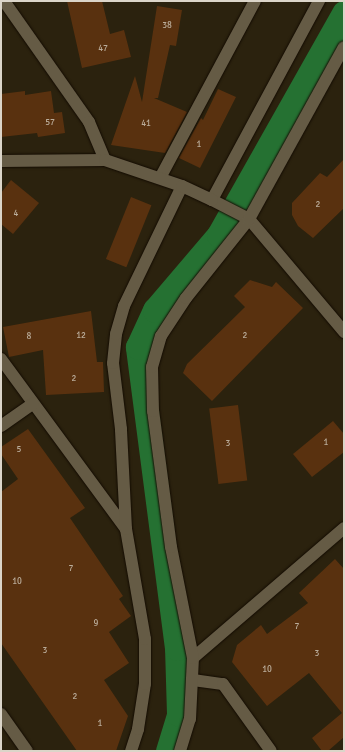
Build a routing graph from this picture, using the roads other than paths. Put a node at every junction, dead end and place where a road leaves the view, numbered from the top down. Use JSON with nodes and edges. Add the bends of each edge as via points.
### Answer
{"nodes":[{"id":1,"x":4,"y":1,"type":"edge"},
{"id":2,"x":255,"y":1,"type":"edge"},
{"id":3,"x":319,"y":1,"type":"edge"},
{"id":4,"x":344,"y":47,"type":"edge"},
{"id":5,"x":104,"y":160,"type":"junction"},
{"id":6,"x":1,"y":161,"type":"edge"},
{"id":7,"x":160,"y":178,"type":"junction"},
{"id":8,"x":182,"y":186,"type":"junction"},
{"id":9,"x":213,"y":200,"type":"junction"},
{"id":10,"x":248,"y":219,"type":"junction"},
{"id":11,"x":344,"y":332,"type":"edge"},
{"id":12,"x":1,"y":359,"type":"edge"},
{"id":13,"x":33,"y":404,"type":"junction"},
{"id":14,"x":1,"y":426,"type":"edge"},
{"id":15,"x":344,"y":528,"type":"edge"},
{"id":16,"x":126,"y":529,"type":"junction"},
{"id":17,"x":193,"y":658,"type":"junction"},
{"id":18,"x":193,"y":680,"type":"junction"},
{"id":19,"x":1,"y":714,"type":"edge"},
{"id":20,"x":27,"y":751,"type":"edge"},
{"id":21,"x":131,"y":751,"type":"edge"},
{"id":22,"x":180,"y":751,"type":"edge"},
{"id":23,"x":271,"y":751,"type":"edge"}],
"edges":[{"from":1,"to":5,"type":"street","via":[[88,122]]},
{"from":2,"to":7,"type":"street"},
{"from":3,"to":9,"type":"street"},
{"from":4,"to":10,"type":"street"},
{"from":5,"to":6,"type":"street"},
{"from":5,"to":7,"type":"street"},
{"from":7,"to":8,"type":"street"},
{"from":8,"to":9,"type":"street"},
{"from":8,"to":16,"type":"street","via":[[124,306],[116,334],[113,363],[122,429]]},
{"from":9,"to":10,"type":"street"},
{"from":10,"to":11,"type":"street"},
{"from":10,"to":17,"type":"street","via":[[186,298],[161,336],[152,367],[152,411],[171,547]]},
{"from":12,"to":13,"type":"street"},
{"from":13,"to":14,"type":"street"},
{"from":13,"to":16,"type":"street"},
{"from":15,"to":17,"type":"street"},
{"from":16,"to":21,"type":"street","via":[[145,639],[145,684],[138,729]]},
{"from":17,"to":18,"type":"street"},
{"from":18,"to":22,"type":"street","via":[[190,719]]},
{"from":18,"to":23,"type":"street","via":[[223,684]]},
{"from":19,"to":20,"type":"street"}]}
